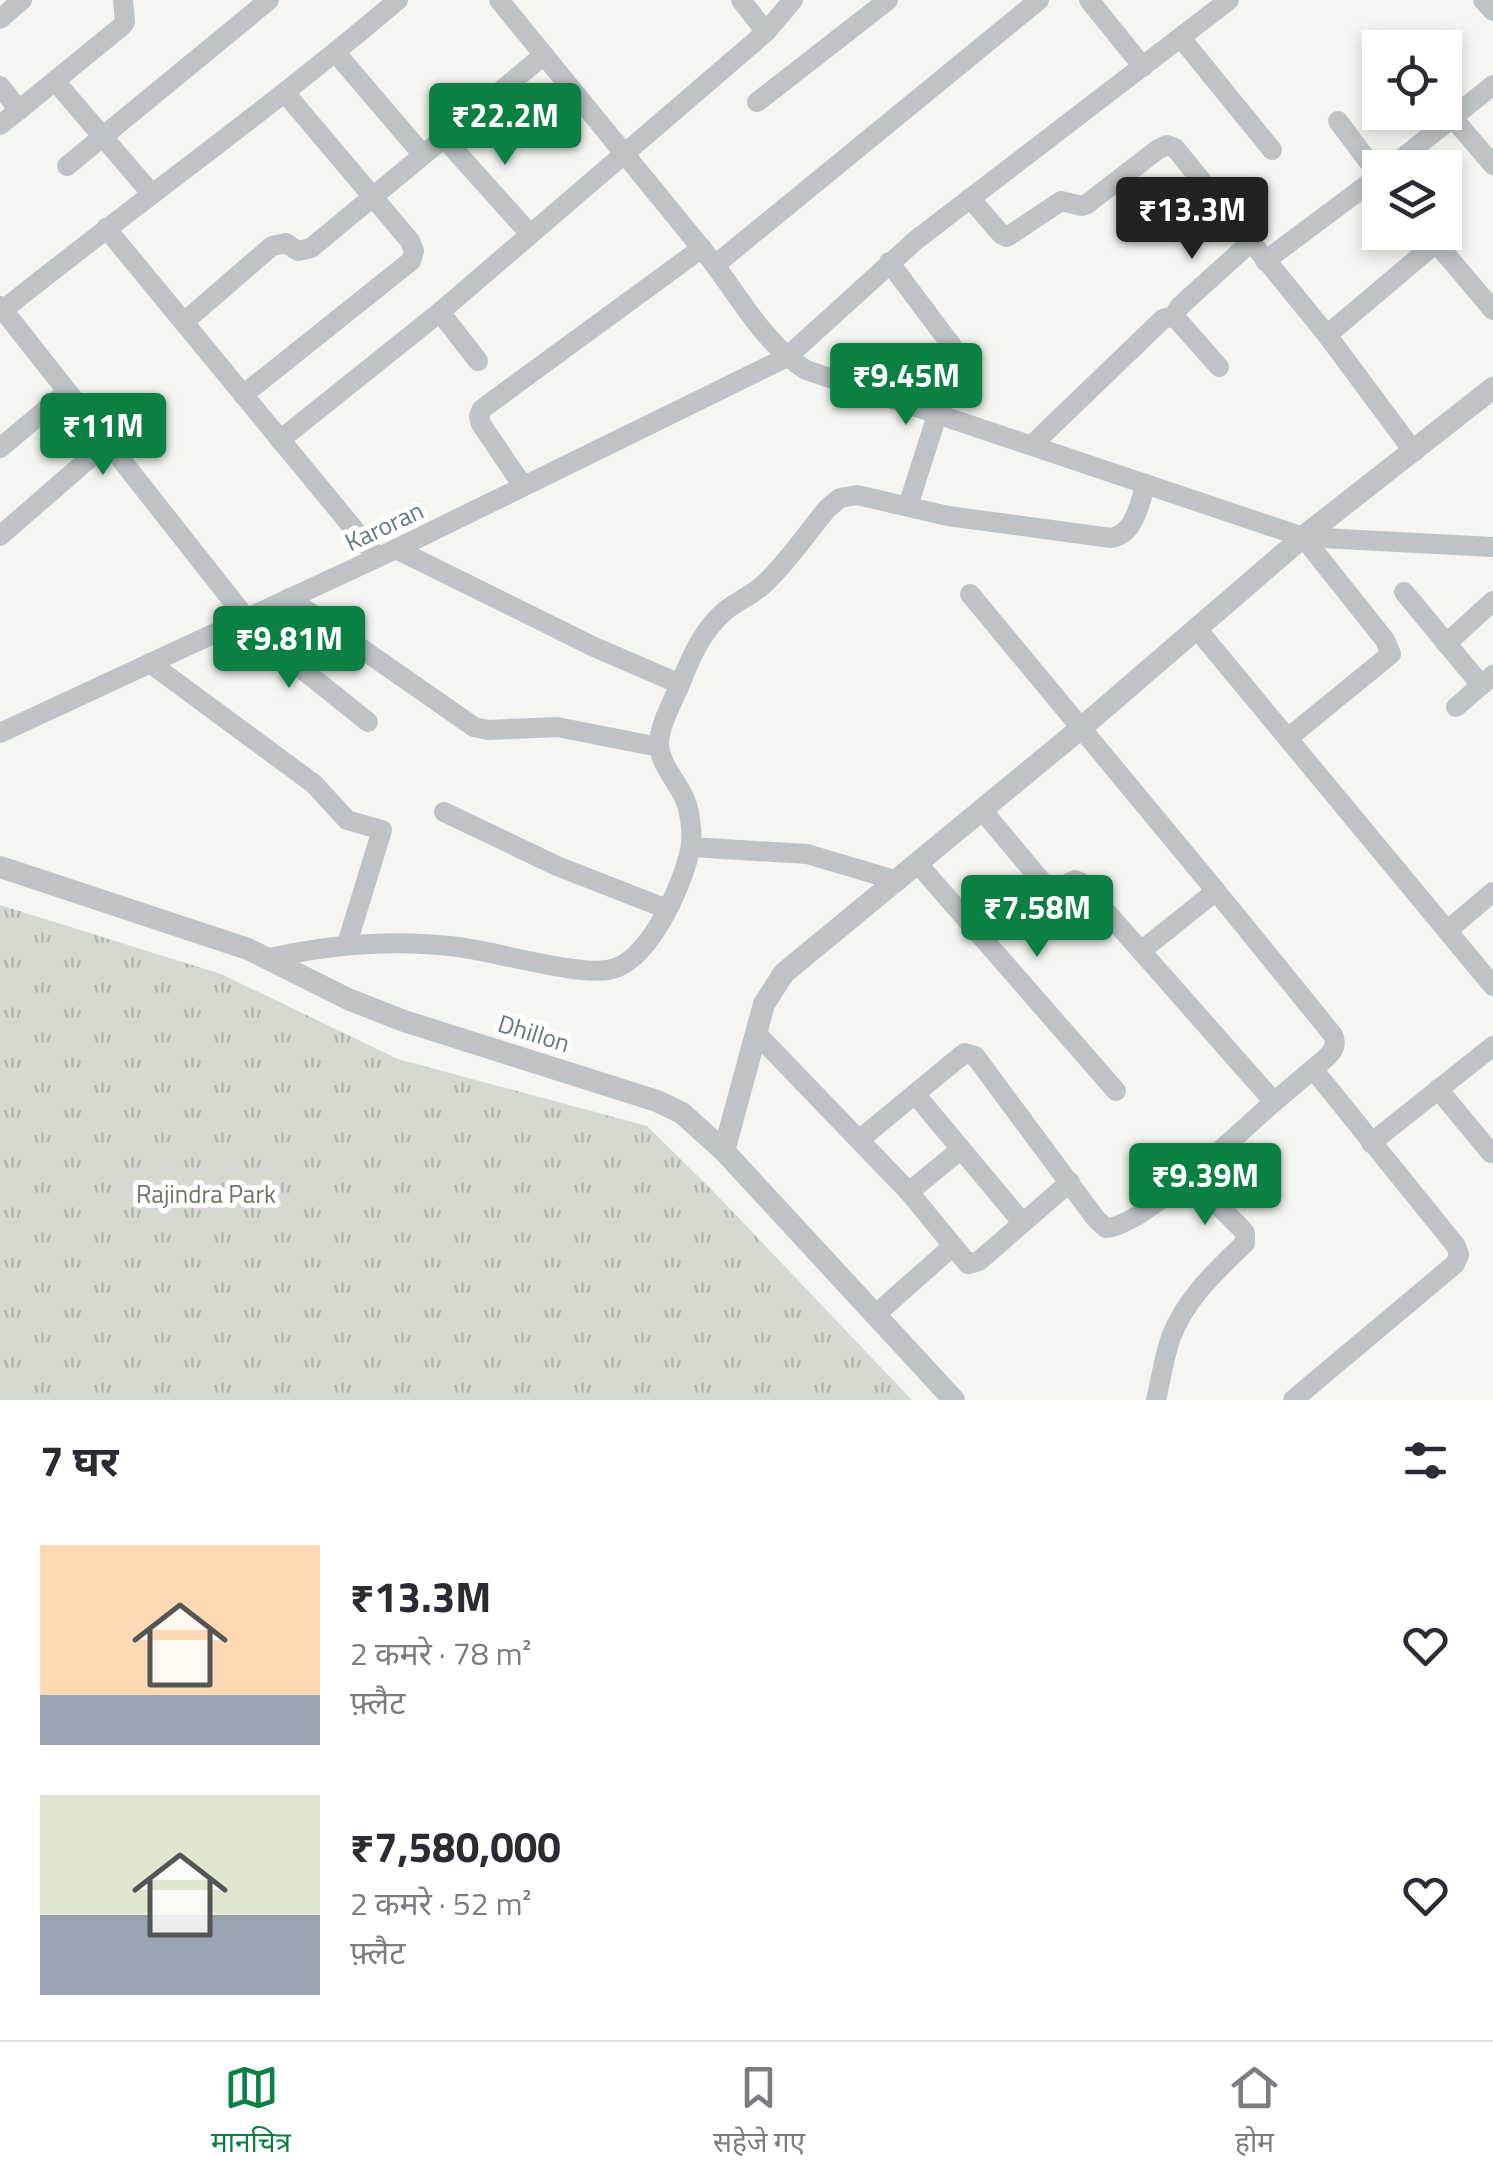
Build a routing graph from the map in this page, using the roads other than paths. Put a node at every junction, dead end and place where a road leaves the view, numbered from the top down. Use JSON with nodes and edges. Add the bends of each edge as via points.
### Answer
{"nodes":[{"id":1,"x":22,"y":0,"type":"edge"},
{"id":2,"x":123,"y":0,"type":"edge"},
{"id":3,"x":269,"y":0,"type":"edge"},
{"id":4,"x":398,"y":0,"type":"edge"},
{"id":5,"x":499,"y":0,"type":"edge"},
{"id":6,"x":741,"y":0,"type":"edge"},
{"id":7,"x":793,"y":0,"type":"edge"},
{"id":8,"x":888,"y":0,"type":"edge"},
{"id":9,"x":1040,"y":0,"type":"edge"},
{"id":10,"x":1089,"y":0,"type":"edge"},
{"id":11,"x":1229,"y":0,"type":"edge"},
{"id":12,"x":1483,"y":0,"type":"edge"},
{"id":13,"x":1493,"y":12,"type":"edge"},
{"id":14,"x":0,"y":19,"type":"edge"},
{"id":15,"x":766,"y":32,"type":"junction"},
{"id":16,"x":1180,"y":38,"type":"junction"},
{"id":17,"x":336,"y":53,"type":"junction"},
{"id":18,"x":544,"y":55,"type":"junction"},
{"id":19,"x":1144,"y":67,"type":"junction"},
{"id":20,"x":55,"y":81,"type":"junction"},
{"id":21,"x":1493,"y":85,"type":"edge"},
{"id":22,"x":0,"y":86,"type":"edge"},
{"id":23,"x":286,"y":94,"type":"junction"},
{"id":24,"x":757,"y":102,"type":"dead end"},
{"id":25,"x":19,"y":110,"type":"junction"},
{"id":26,"x":1462,"y":110,"type":"edge"},
{"id":27,"x":1338,"y":121,"type":"dead end"},
{"id":28,"x":0,"y":125,"type":"edge"},
{"id":29,"x":1462,"y":129,"type":"edge"},
{"id":30,"x":1437,"y":130,"type":"edge"},
{"id":31,"x":443,"y":137,"type":"junction"},
{"id":32,"x":102,"y":138,"type":"junction"},
{"id":33,"x":1272,"y":150,"type":"dead end"},
{"id":34,"x":1412,"y":150,"type":"edge"},
{"id":35,"x":1362,"y":152,"type":"edge"},
{"id":36,"x":623,"y":155,"type":"junction"},
{"id":37,"x":422,"y":156,"type":"junction"},
{"id":38,"x":1493,"y":165,"type":"edge"},
{"id":39,"x":67,"y":166,"type":"dead end"},
{"id":40,"x":1362,"y":189,"type":"edge"},
{"id":41,"x":152,"y":194,"type":"junction"},
{"id":42,"x":372,"y":198,"type":"junction"},
{"id":43,"x":970,"y":198,"type":"junction"},
{"id":44,"x":106,"y":228,"type":"junction"},
{"id":45,"x":530,"y":234,"type":"junction"},
{"id":46,"x":1251,"y":242,"type":"junction"},
{"id":47,"x":1418,"y":250,"type":"edge"},
{"id":48,"x":1441,"y":250,"type":"edge"},
{"id":49,"x":708,"y":256,"type":"junction"},
{"id":50,"x":1265,"y":261,"type":"junction"},
{"id":51,"x":888,"y":262,"type":"junction"},
{"id":52,"x":2,"y":308,"type":"edge"},
{"id":53,"x":1493,"y":310,"type":"edge"},
{"id":54,"x":440,"y":312,"type":"junction"},
{"id":55,"x":1174,"y":316,"type":"junction"},
{"id":56,"x":184,"y":322,"type":"junction"},
{"id":57,"x":1326,"y":335,"type":"junction"},
{"id":58,"x":958,"y":354,"type":"dead end"},
{"id":59,"x":787,"y":358,"type":"junction"},
{"id":60,"x":478,"y":361,"type":"dead end"},
{"id":61,"x":1219,"y":367,"type":"dead end"},
{"id":62,"x":1493,"y":388,"type":"edge"},
{"id":63,"x":67,"y":392,"type":"junction"},
{"id":64,"x":243,"y":395,"type":"junction"},
{"id":65,"x":938,"y":412,"type":"junction"},
{"id":66,"x":280,"y":440,"type":"junction"},
{"id":67,"x":107,"y":444,"type":"junction"},
{"id":68,"x":1033,"y":444,"type":"junction"},
{"id":69,"x":0,"y":448,"type":"edge"},
{"id":70,"x":1414,"y":452,"type":"junction"},
{"id":71,"x":1146,"y":484,"type":"junction"},
{"id":72,"x":523,"y":486,"type":"junction"},
{"id":73,"x":908,"y":506,"type":"junction"},
{"id":74,"x":0,"y":536,"type":"edge"},
{"id":75,"x":1303,"y":537,"type":"junction"},
{"id":76,"x":1493,"y":547,"type":"edge"},
{"id":77,"x":387,"y":553,"type":"junction"},
{"id":78,"x":1404,"y":592,"type":"dead end"},
{"id":79,"x":970,"y":594,"type":"dead end"},
{"id":80,"x":289,"y":598,"type":"junction"},
{"id":81,"x":1493,"y":602,"type":"edge"},
{"id":82,"x":246,"y":618,"type":"junction"},
{"id":83,"x":1196,"y":628,"type":"junction"},
{"id":84,"x":1446,"y":644,"type":"junction"},
{"id":85,"x":150,"y":663,"type":"junction"},
{"id":86,"x":1487,"y":680,"type":"edge"},
{"id":87,"x":680,"y":684,"type":"junction"},
{"id":88,"x":1456,"y":707,"type":"dead end"},
{"id":89,"x":368,"y":722,"type":"dead end"},
{"id":90,"x":1080,"y":729,"type":"junction"},
{"id":91,"x":0,"y":732,"type":"edge"},
{"id":92,"x":1288,"y":738,"type":"junction"},
{"id":93,"x":659,"y":746,"type":"junction"},
{"id":94,"x":982,"y":810,"type":"junction"},
{"id":95,"x":444,"y":812,"type":"dead end"},
{"id":96,"x":691,"y":847,"type":"junction"},
{"id":97,"x":918,"y":864,"type":"junction"},
{"id":98,"x":0,"y":867,"type":"edge"},
{"id":99,"x":898,"y":881,"type":"junction"},
{"id":100,"x":1216,"y":892,"type":"junction"},
{"id":101,"x":1493,"y":892,"type":"edge"},
{"id":102,"x":667,"y":910,"type":"junction"},
{"id":103,"x":1448,"y":930,"type":"junction"},
{"id":104,"x":348,"y":944,"type":"junction"},
{"id":105,"x":1142,"y":951,"type":"junction"},
{"id":106,"x":270,"y":958,"type":"junction"},
{"id":107,"x":1493,"y":986,"type":"edge"},
{"id":108,"x":756,"y":1034,"type":"junction"},
{"id":109,"x":1493,"y":1046,"type":"edge"},
{"id":110,"x":1313,"y":1068,"type":"junction"},
{"id":111,"x":1438,"y":1089,"type":"junction"},
{"id":112,"x":1116,"y":1090,"type":"dead end"},
{"id":113,"x":915,"y":1094,"type":"junction"},
{"id":114,"x":1274,"y":1102,"type":"junction"},
{"id":115,"x":859,"y":1140,"type":"junction"},
{"id":116,"x":1372,"y":1144,"type":"junction"},
{"id":117,"x":960,"y":1150,"type":"junction"},
{"id":118,"x":724,"y":1151,"type":"junction"},
{"id":119,"x":1490,"y":1153,"type":"dead end"},
{"id":120,"x":1188,"y":1176,"type":"junction"},
{"id":121,"x":1070,"y":1182,"type":"junction"},
{"id":122,"x":909,"y":1192,"type":"junction"},
{"id":123,"x":1022,"y":1222,"type":"junction"},
{"id":124,"x":953,"y":1246,"type":"junction"},
{"id":125,"x":875,"y":1315,"type":"junction"},
{"id":126,"x":954,"y":1400,"type":"edge"},
{"id":127,"x":1156,"y":1400,"type":"edge"},
{"id":128,"x":1293,"y":1400,"type":"edge"}],
"edges":[{"from":1,"to":14,"type":"street"},
{"from":2,"to":20,"type":"street","via":[[122,26]]},
{"from":3,"to":32,"type":"street"},
{"from":4,"to":17,"type":"street"},
{"from":5,"to":18,"type":"street"},
{"from":6,"to":15,"type":"street"},
{"from":7,"to":15,"type":"street"},
{"from":8,"to":24,"type":"street"},
{"from":9,"to":49,"type":"street"},
{"from":10,"to":19,"type":"street"},
{"from":11,"to":16,"type":"street","name":"Karoran"},
{"from":12,"to":13,"type":"street"},
{"from":15,"to":36,"type":"street"},
{"from":16,"to":19,"type":"street","name":"Karoran"},
{"from":16,"to":33,"type":"street"},
{"from":17,"to":23,"type":"street"},
{"from":17,"to":37,"type":"street"},
{"from":18,"to":31,"type":"street"},
{"from":18,"to":36,"type":"street"},
{"from":19,"to":43,"type":"street","name":"Karoran"},
{"from":20,"to":25,"type":"street"},
{"from":20,"to":32,"type":"street"},
{"from":21,"to":26,"type":"street"},
{"from":22,"to":25,"type":"street"},
{"from":23,"to":41,"type":"street"},
{"from":23,"to":42,"type":"street"},
{"from":25,"to":28,"type":"street"},
{"from":27,"to":35,"type":"street"},
{"from":29,"to":38,"type":"street"},
{"from":30,"to":34,"type":"street"},
{"from":31,"to":37,"type":"street"},
{"from":31,"to":45,"type":"street"},
{"from":32,"to":39,"type":"street"},
{"from":32,"to":41,"type":"street"},
{"from":36,"to":45,"type":"street"},
{"from":36,"to":49,"type":"street"},
{"from":37,"to":42,"type":"street"},
{"from":40,"to":50,"type":"street"},
{"from":41,"to":44,"type":"street"},
{"from":42,"to":56,"type":"street","via":[[305,251],[286,243],[272,246]]},
{"from":42,"to":64,"type":"street","via":[[410,241],[411,261]]},
{"from":43,"to":46,"type":"street","via":[[1007,237],[1061,201],[1088,204],[1167,145]]},
{"from":43,"to":51,"type":"street","name":"Karoran"},
{"from":44,"to":52,"type":"street"},
{"from":44,"to":56,"type":"street"},
{"from":45,"to":54,"type":"street"},
{"from":46,"to":50,"type":"street"},
{"from":46,"to":55,"type":"street"},
{"from":47,"to":57,"type":"street"},
{"from":48,"to":53,"type":"street"},
{"from":49,"to":59,"type":"street"},
{"from":49,"to":72,"type":"street","via":[[482,409],[481,424]]},
{"from":50,"to":57,"type":"street"},
{"from":51,"to":58,"type":"street"},
{"from":51,"to":59,"type":"street","name":"Karoran"},
{"from":52,"to":63,"type":"street"},
{"from":54,"to":60,"type":"street"},
{"from":54,"to":66,"type":"street"},
{"from":55,"to":61,"type":"street"},
{"from":55,"to":68,"type":"street","via":[[1163,319]]},
{"from":56,"to":64,"type":"street"},
{"from":57,"to":70,"type":"street"},
{"from":59,"to":65,"type":"street"},
{"from":59,"to":72,"type":"street","name":"Karoran"},
{"from":62,"to":70,"type":"street"},
{"from":63,"to":67,"type":"street"},
{"from":63,"to":69,"type":"street"},
{"from":64,"to":66,"type":"street"},
{"from":65,"to":68,"type":"street"},
{"from":65,"to":73,"type":"street"},
{"from":66,"to":77,"type":"street"},
{"from":67,"to":74,"type":"street"},
{"from":67,"to":82,"type":"street"},
{"from":68,"to":71,"type":"street"},
{"from":70,"to":75,"type":"street"},
{"from":71,"to":73,"type":"street","via":[[1130,527],[1111,538]]},
{"from":71,"to":75,"type":"street"},
{"from":72,"to":77,"type":"street","name":"Karoran"},
{"from":73,"to":87,"type":"street","via":[[858,495],[840,498],[761,587],[712,624]]},
{"from":75,"to":76,"type":"street"},
{"from":75,"to":83,"type":"street"},
{"from":75,"to":92,"type":"street","via":[[1391,654]]},
{"from":77,"to":80,"type":"street","name":"Karoran"},
{"from":77,"to":87,"type":"street"},
{"from":78,"to":84,"type":"street"},
{"from":79,"to":90,"type":"street"},
{"from":80,"to":82,"type":"street","name":"Karoran"},
{"from":80,"to":93,"type":"street","via":[[474,726],[557,728]]},
{"from":81,"to":84,"type":"street"},
{"from":82,"to":85,"type":"street","name":"Karoran"},
{"from":82,"to":89,"type":"street"},
{"from":83,"to":90,"type":"street"},
{"from":83,"to":92,"type":"street"},
{"from":84,"to":86,"type":"street"},
{"from":85,"to":91,"type":"street","name":"Karoran"},
{"from":85,"to":104,"type":"street","via":[[314,784],[347,820],[382,830]]},
{"from":86,"to":88,"type":"street"},
{"from":87,"to":93,"type":"street"},
{"from":90,"to":94,"type":"street"},
{"from":90,"to":100,"type":"street"},
{"from":92,"to":103,"type":"street"},
{"from":93,"to":96,"type":"street","via":[[684,791]]},
{"from":94,"to":97,"type":"street"},
{"from":94,"to":105,"type":"street","via":[[1048,889],[1080,882]]},
{"from":95,"to":102,"type":"street"},
{"from":96,"to":99,"type":"street","via":[[807,854]]},
{"from":96,"to":102,"type":"street"},
{"from":97,"to":99,"type":"street"},
{"from":97,"to":112,"type":"street"},
{"from":98,"to":106,"type":"street","name":"Dhillon"},
{"from":99,"to":108,"type":"street","via":[[784,973],[764,1004]]},
{"from":100,"to":105,"type":"street"},
{"from":100,"to":110,"type":"street","via":[[1333,1035],[1334,1051]]},
{"from":101,"to":103,"type":"street"},
{"from":102,"to":104,"type":"street","via":[[641,952],[612,970],[454,946]]},
{"from":103,"to":107,"type":"street"},
{"from":104,"to":106,"type":"street"},
{"from":105,"to":114,"type":"street"},
{"from":106,"to":118,"type":"street","name":"Dhillon","via":[[377,1012],[657,1101]]},
{"from":108,"to":115,"type":"street"},
{"from":108,"to":118,"type":"street"},
{"from":109,"to":111,"type":"street"},
{"from":110,"to":114,"type":"street"},
{"from":110,"to":116,"type":"street"},
{"from":111,"to":116,"type":"street"},
{"from":111,"to":119,"type":"street"},
{"from":113,"to":115,"type":"street"},
{"from":113,"to":117,"type":"street"},
{"from":113,"to":121,"type":"street","via":[[965,1054],[975,1056]]},
{"from":114,"to":120,"type":"street"},
{"from":115,"to":122,"type":"street"},
{"from":116,"to":128,"type":"street","via":[[1459,1255]]},
{"from":117,"to":122,"type":"street"},
{"from":117,"to":123,"type":"street"},
{"from":118,"to":125,"type":"street","name":"Dhillon"},
{"from":120,"to":121,"type":"street","via":[[1116,1228],[1096,1219]]},
{"from":120,"to":127,"type":"street","via":[[1240,1226],[1245,1243],[1181,1316]]},
{"from":121,"to":123,"type":"street"},
{"from":122,"to":124,"type":"street"},
{"from":123,"to":124,"type":"street","via":[[974,1264]]},
{"from":124,"to":125,"type":"street"},
{"from":125,"to":126,"type":"street","name":"Dhillon"}]}
